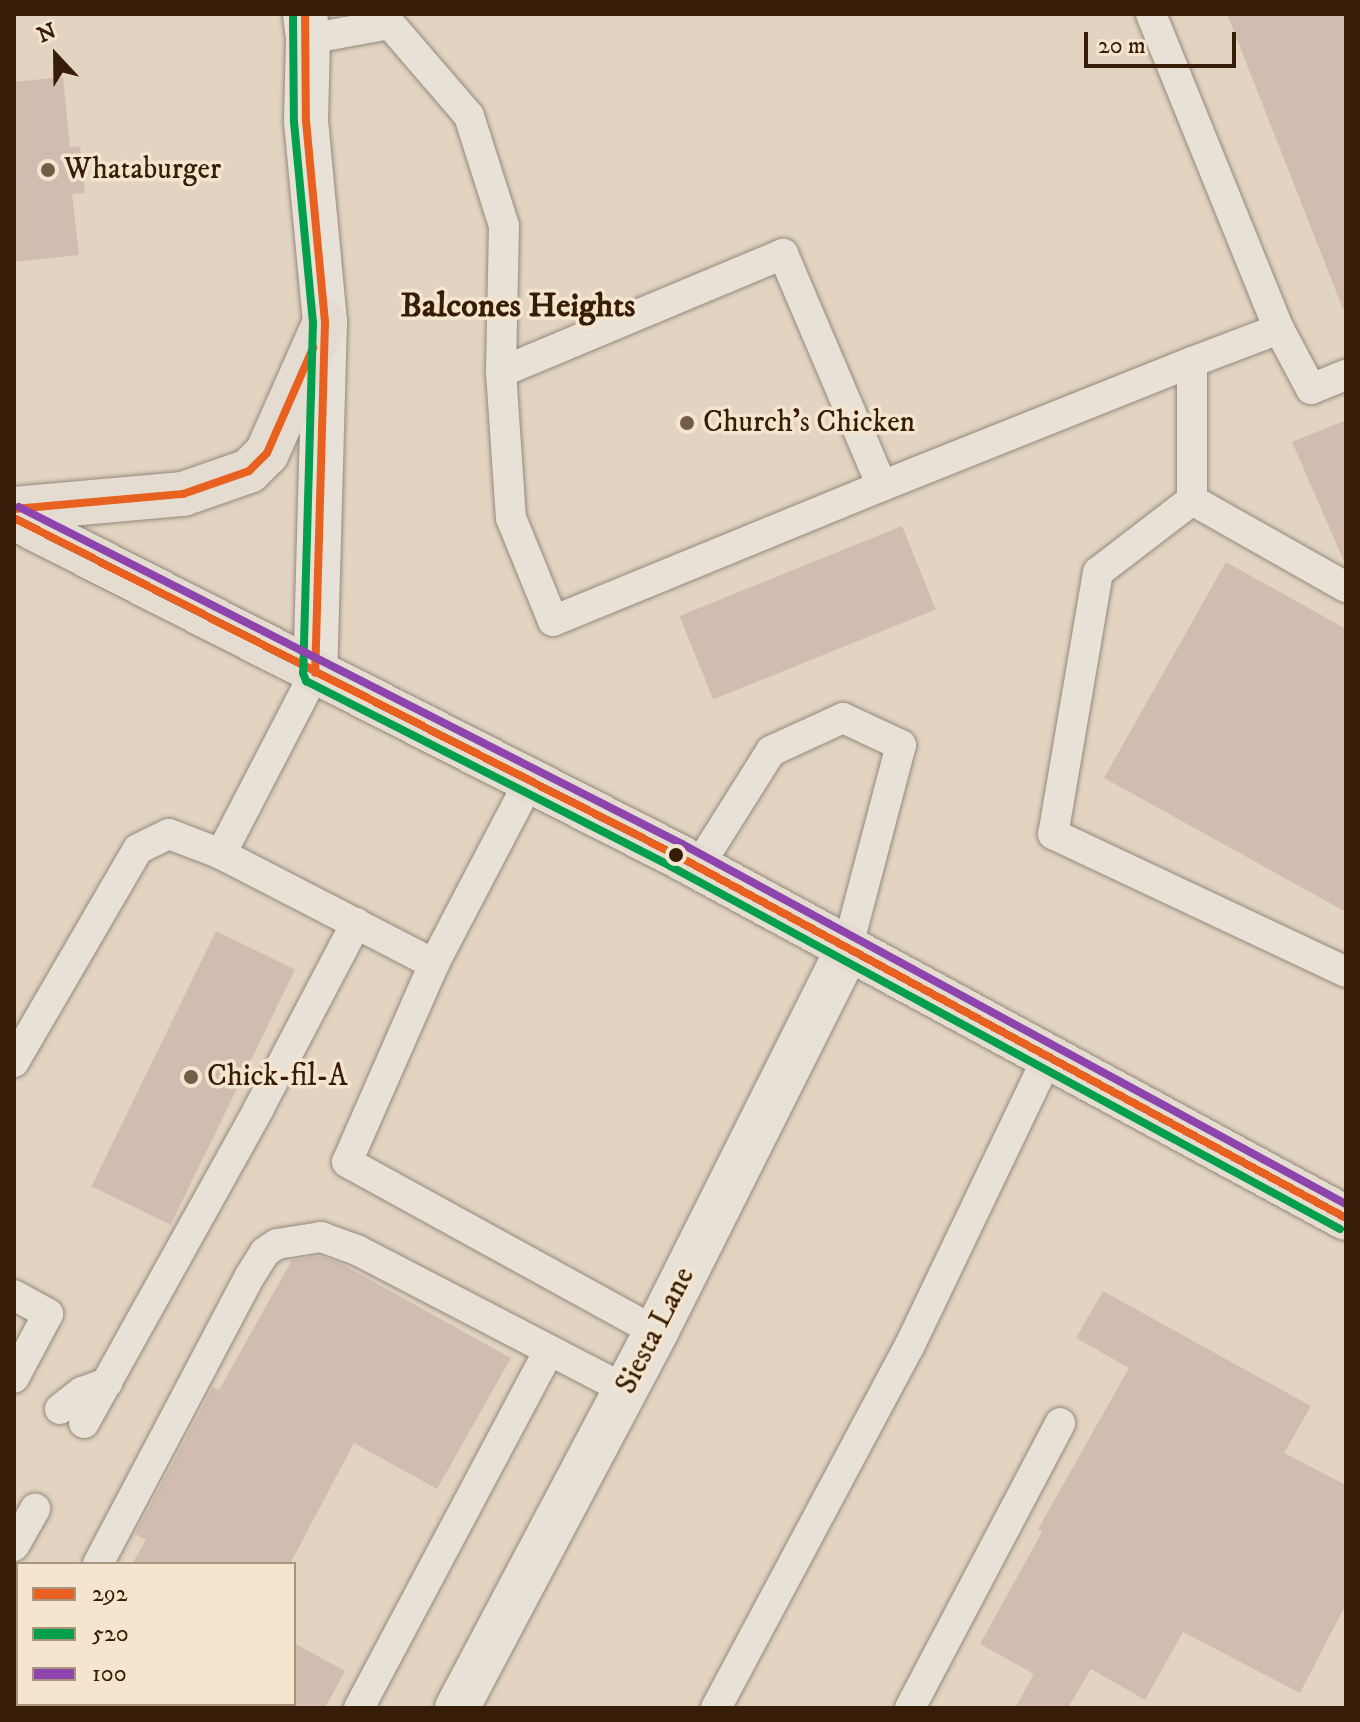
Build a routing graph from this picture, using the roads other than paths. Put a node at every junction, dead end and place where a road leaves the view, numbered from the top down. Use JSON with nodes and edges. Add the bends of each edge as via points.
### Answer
{"nodes":[{"id":1,"x":1151,"y":14,"type":"edge"},
{"id":2,"x":398,"y":17,"type":"edge"},
{"id":3,"x":306,"y":26,"type":"edge"},
{"id":4,"x":325,"y":322,"type":"junction"},
{"id":5,"x":1279,"y":329,"type":"junction"},
{"id":6,"x":1192,"y":362,"type":"junction"},
{"id":7,"x":501,"y":372,"type":"junction"},
{"id":8,"x":1346,"y":375,"type":"edge"},
{"id":9,"x":882,"y":486,"type":"junction"},
{"id":10,"x":1192,"y":500,"type":"junction"},
{"id":11,"x":14,"y":509,"type":"edge"},
{"id":12,"x":14,"y":518,"type":"edge"},
{"id":13,"x":1346,"y":587,"type":"edge"},
{"id":14,"x":315,"y":673,"type":"junction"},
{"id":15,"x":530,"y":780,"type":"junction"},
{"id":16,"x":221,"y":854,"type":"junction"},
{"id":17,"x":698,"y":867,"type":"junction"},
{"id":18,"x":356,"y":923,"type":"junction"},
{"id":19,"x":847,"y":950,"type":"junction"},
{"id":20,"x":434,"y":964,"type":"junction"},
{"id":21,"x":1346,"y":972,"type":"edge"},
{"id":22,"x":1048,"y":1057,"type":"junction"},
{"id":23,"x":14,"y":1062,"type":"edge"},
{"id":24,"x":1346,"y":1218,"type":"edge"},
{"id":25,"x":14,"y":1295,"type":"edge"},
{"id":26,"x":656,"y":1332,"type":"junction"},
{"id":27,"x":549,"y":1350,"type":"junction"},
{"id":28,"x":14,"y":1378,"type":"edge"},
{"id":29,"x":626,"y":1390,"type":"junction"},
{"id":30,"x":72,"y":1416,"type":"dead end"},
{"id":31,"x":1060,"y":1423,"type":"dead end"},
{"id":32,"x":35,"y":1509,"type":"dead end"},
{"id":33,"x":14,"y":1546,"type":"edge"},
{"id":34,"x":99,"y":1562,"type":"edge"},
{"id":35,"x":359,"y":1708,"type":"edge"},
{"id":36,"x":457,"y":1708,"type":"edge"},
{"id":37,"x":716,"y":1708,"type":"edge"},
{"id":38,"x":910,"y":1708,"type":"edge"}],
"edges":[{"from":1,"to":5,"type":"lane"},
{"from":2,"to":3,"type":"lane"},
{"from":2,"to":7,"type":"lane","via":[[469,116],[500,212]]},
{"from":3,"to":4,"type":"street","via":[[306,121]]},
{"from":4,"to":11,"type":"main road","via":[[267,453],[249,471],[183,494]]},
{"from":4,"to":14,"type":"street"},
{"from":5,"to":6,"type":"lane"},
{"from":5,"to":8,"type":"lane","via":[[1311,389]]},
{"from":6,"to":9,"type":"lane"},
{"from":6,"to":10,"type":"lane"},
{"from":7,"to":9,"type":"lane","via":[[783,254]]},
{"from":7,"to":9,"type":"lane","via":[[511,518],[553,621]]},
{"from":10,"to":13,"type":"lane"},
{"from":10,"to":21,"type":"lane","via":[[1098,572],[1053,834]]},
{"from":12,"to":14,"type":"main road"},
{"from":14,"to":15,"type":"main road"},
{"from":14,"to":16,"type":"lane"},
{"from":15,"to":17,"type":"main road"},
{"from":15,"to":20,"type":"lane"},
{"from":16,"to":18,"type":"lane"},
{"from":16,"to":23,"type":"lane","via":[[169,834],[138,849]]},
{"from":17,"to":19,"type":"main road"},
{"from":17,"to":19,"type":"lane","via":[[771,751],[843,718],[901,745]]},
{"from":18,"to":20,"type":"lane"},
{"from":18,"to":30,"type":"lane","via":[[107,1383]]},
{"from":19,"to":22,"type":"main road"},
{"from":19,"to":26,"type":"street","name":"Siesta Lane"},
{"from":20,"to":26,"type":"lane","via":[[347,1162]]},
{"from":22,"to":24,"type":"main road"},
{"from":22,"to":37,"type":"lane","via":[[909,1347]]},
{"from":25,"to":28,"type":"lane","via":[[48,1314]]},
{"from":26,"to":29,"type":"street","name":"Siesta Lane"},
{"from":27,"to":29,"type":"lane"},
{"from":27,"to":34,"type":"lane","via":[[357,1250],[321,1237],[277,1244],[265,1252],[250,1276]]},
{"from":27,"to":35,"type":"lane"},
{"from":29,"to":36,"type":"street","name":"Siesta Lane"},
{"from":31,"to":38,"type":"lane"},
{"from":32,"to":33,"type":"lane"}]}
